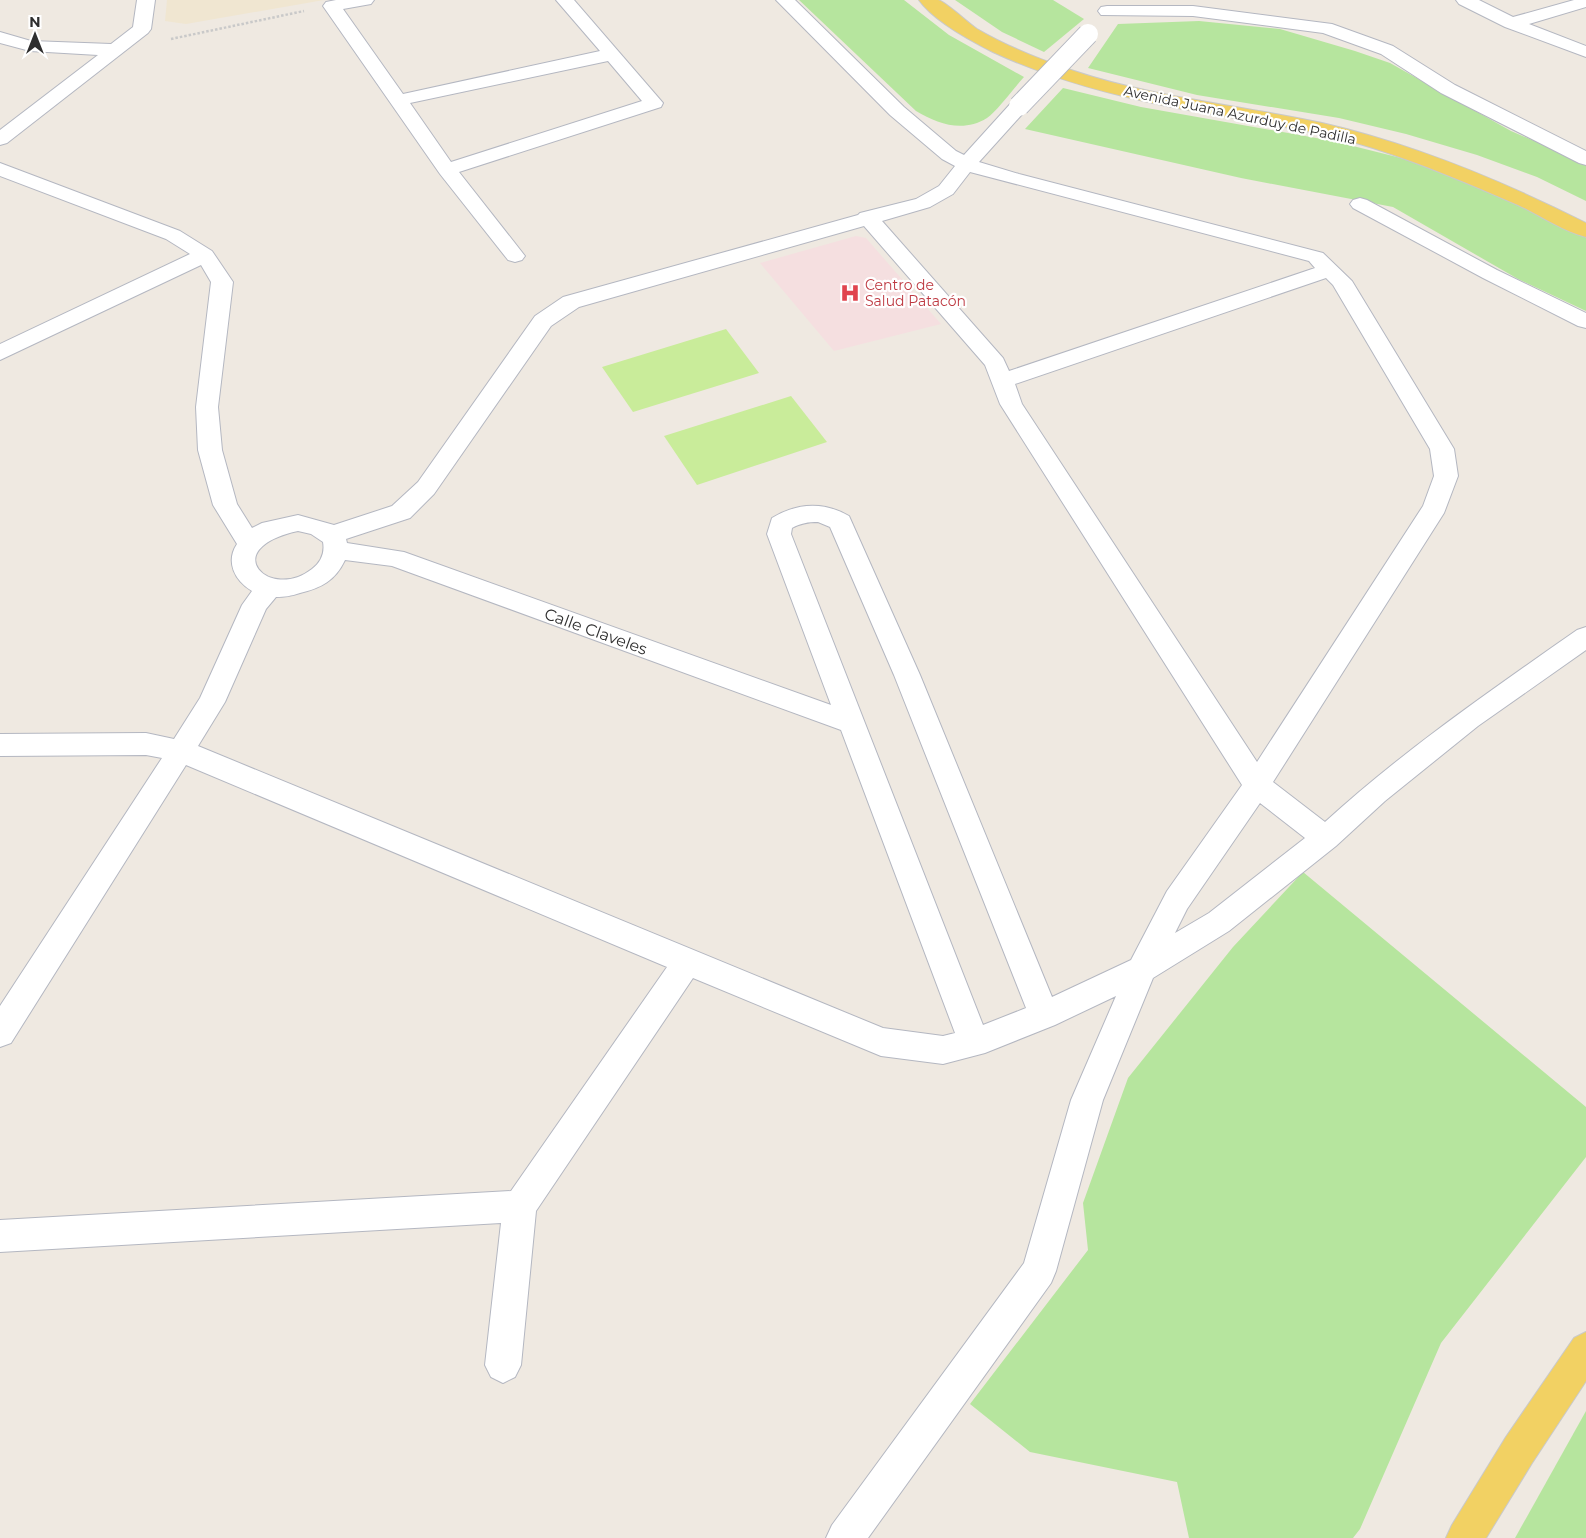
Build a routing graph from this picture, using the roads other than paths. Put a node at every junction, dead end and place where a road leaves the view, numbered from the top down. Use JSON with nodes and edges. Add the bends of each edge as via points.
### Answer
{"nodes":[{"id":1,"x":146,"y":0,"type":"edge"},
{"id":2,"x":365,"y":0,"type":"edge"},
{"id":3,"x":565,"y":0,"type":"edge"},
{"id":4,"x":785,"y":0,"type":"edge"},
{"id":5,"x":928,"y":0,"type":"edge"},
{"id":6,"x":1465,"y":0,"type":"edge"},
{"id":7,"x":1586,"y":2,"type":"edge"},
{"id":8,"x":1114,"y":6,"type":"edge"},
{"id":9,"x":1511,"y":23,"type":"junction"},
{"id":10,"x":0,"y":37,"type":"edge"},
{"id":11,"x":116,"y":50,"type":"junction"},
{"id":12,"x":1586,"y":52,"type":"edge"},
{"id":13,"x":613,"y":54,"type":"junction"},
{"id":14,"x":399,"y":100,"type":"junction"},
{"id":15,"x":0,"y":140,"type":"edge"},
{"id":16,"x":1586,"y":160,"type":"edge"},
{"id":17,"x":966,"y":164,"type":"junction"},
{"id":18,"x":0,"y":168,"type":"edge"},
{"id":19,"x":447,"y":170,"type":"junction"},
{"id":20,"x":1360,"y":204,"type":"dead end"},
{"id":21,"x":867,"y":217,"type":"junction"},
{"id":22,"x":1586,"y":230,"type":"edge"},
{"id":23,"x":205,"y":255,"type":"junction"},
{"id":24,"x":515,"y":256,"type":"dead end"},
{"id":25,"x":1330,"y":270,"type":"junction"},
{"id":26,"x":1586,"y":321,"type":"edge"},
{"id":27,"x":0,"y":353,"type":"edge"},
{"id":28,"x":1002,"y":381,"type":"junction"},
{"id":29,"x":248,"y":543,"type":"junction"},
{"id":30,"x":334,"y":543,"type":"junction"},
{"id":31,"x":270,"y":587,"type":"junction"},
{"id":32,"x":1586,"y":637,"type":"edge"},
{"id":33,"x":853,"y":724,"type":"junction"},
{"id":34,"x":0,"y":745,"type":"edge"},
{"id":35,"x":181,"y":751,"type":"junction"},
{"id":36,"x":1257,"y":785,"type":"junction"},
{"id":37,"x":1326,"y":838,"type":"junction"},
{"id":38,"x":688,"y":962,"type":"junction"},
{"id":39,"x":1142,"y":969,"type":"junction"},
{"id":40,"x":1044,"y":1015,"type":"junction"},
{"id":41,"x":0,"y":1033,"type":"edge"},
{"id":42,"x":974,"y":1043,"type":"junction"},
{"id":43,"x":520,"y":1206,"type":"junction"},
{"id":44,"x":0,"y":1236,"type":"edge"},
{"id":45,"x":1586,"y":1350,"type":"edge"},
{"id":46,"x":503,"y":1366,"type":"dead end"},
{"id":47,"x":845,"y":1538,"type":"edge"},
{"id":48,"x":1464,"y":1538,"type":"edge"}],
"edges":[{"from":1,"to":11,"type":"street","via":[[142,29]]},
{"from":2,"to":14,"type":"street","via":[[332,6]]},
{"from":3,"to":13,"type":"street"},
{"from":4,"to":17,"type":"street","via":[[897,111],[949,155]]},
{"from":5,"to":22,"type":"main road","name":"Avenida Juana Azurduy de Padilla","via":[[964,29],[1041,65],[1137,94],[1276,119],[1348,136],[1426,160],[1508,193]]},
{"from":6,"to":9,"type":"street"},
{"from":7,"to":9,"type":"street"},
{"from":8,"to":16,"type":"street","via":[[1193,11],[1326,28],[1387,50],[1448,89]]},
{"from":8,"to":17,"type":"street","bridge":true},
{"from":9,"to":12,"type":"street"},
{"from":10,"to":11,"type":"street","via":[[30,46]]},
{"from":11,"to":15,"type":"street"},
{"from":13,"to":14,"type":"street"},
{"from":13,"to":19,"type":"street","via":[[654,103]]},
{"from":14,"to":19,"type":"street"},
{"from":15,"to":18,"type":"street","via":[[8,153]]},
{"from":17,"to":21,"type":"street","via":[[946,190],[923,203]]},
{"from":17,"to":25,"type":"street","via":[[1316,256]]},
{"from":18,"to":23,"type":"street","via":[[164,232]]},
{"from":19,"to":24,"type":"street"},
{"from":20,"to":26,"type":"street"},
{"from":21,"to":28,"type":"street","via":[[995,363]]},
{"from":21,"to":30,"type":"street","via":[[571,302],[543,321],[426,488],[401,512]]},
{"from":23,"to":27,"type":"street"},
{"from":23,"to":29,"type":"street","via":[[222,282],[207,407],[210,450],[225,505]]},
{"from":25,"to":28,"type":"street"},
{"from":25,"to":36,"type":"street","via":[[1341,280],[1442,449],[1446,476],[1435,507]]},
{"from":28,"to":36,"type":"street","via":[[1011,404]]},
{"from":29,"to":30,"type":"street","via":[[270,528],[291,523],[323,528]]},
{"from":29,"to":31,"type":"street","via":[[242,554],[246,575],[256,583]]},
{"from":30,"to":31,"type":"street","via":[[333,561],[326,571],[300,585]]},
{"from":30,"to":33,"type":"street","name":"Calle Claveles","via":[[395,558]]},
{"from":31,"to":35,"type":"street","via":[[255,605],[212,702]]},
{"from":32,"to":37,"type":"street","via":[[1469,719],[1375,793]]},
{"from":33,"to":40,"type":"street","via":[[779,534],[781,524],[793,516],[809,512],[830,515],[840,522],[907,675]]},
{"from":33,"to":42,"type":"street"},
{"from":34,"to":35,"type":"street","via":[[146,744]]},
{"from":35,"to":38,"type":"street"},
{"from":35,"to":41,"type":"street"},
{"from":36,"to":37,"type":"street"},
{"from":36,"to":39,"type":"street","via":[[1177,900]]},
{"from":37,"to":39,"type":"street","via":[[1219,922]]},
{"from":38,"to":42,"type":"street","via":[[881,1042],[943,1050]]},
{"from":38,"to":43,"type":"street"},
{"from":39,"to":40,"type":"street"},
{"from":39,"to":47,"type":"street","via":[[1087,1100],[1039,1271]]},
{"from":40,"to":42,"type":"street"},
{"from":43,"to":44,"type":"street"},
{"from":43,"to":46,"type":"street"},
{"from":45,"to":48,"type":"main road"}]}
